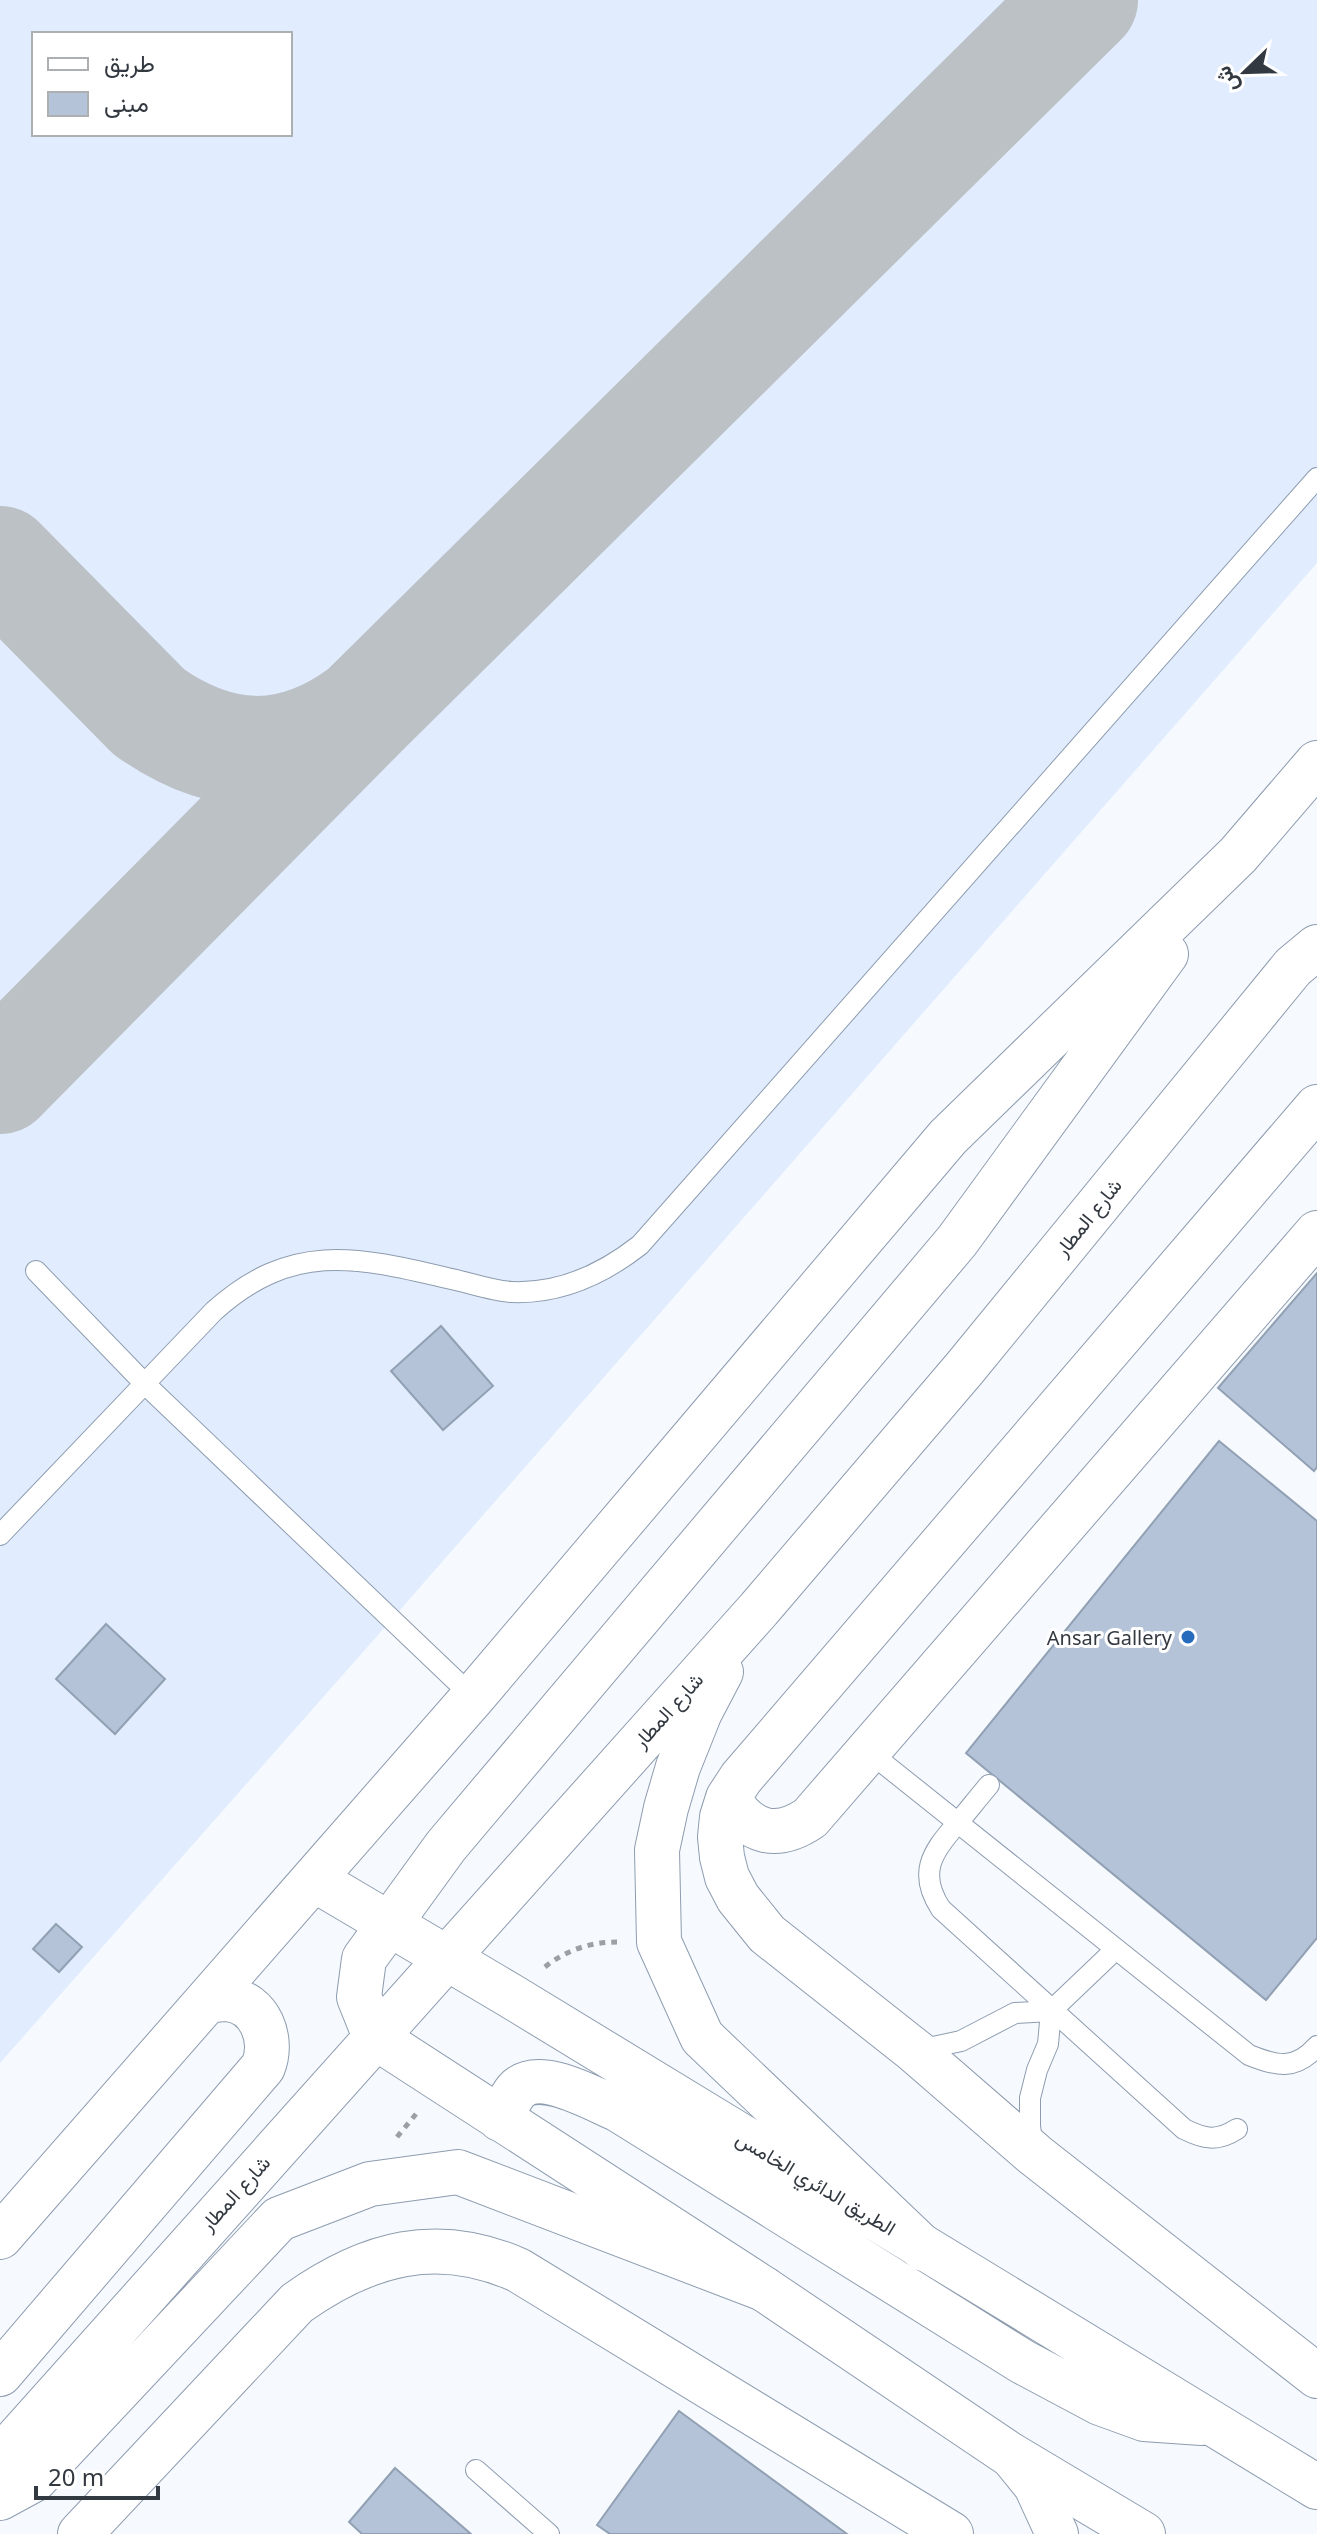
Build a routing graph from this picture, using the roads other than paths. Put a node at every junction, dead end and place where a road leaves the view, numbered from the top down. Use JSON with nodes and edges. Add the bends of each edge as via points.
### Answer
{"nodes":[{"id":1,"x":1317,"y":478,"type":"edge"},
{"id":2,"x":1317,"y":763,"type":"edge"},
{"id":3,"x":1238,"y":855,"type":"junction"},
{"id":4,"x":1317,"y":947,"type":"edge"},
{"id":5,"x":1317,"y":1107,"type":"edge"},
{"id":6,"x":1317,"y":1233,"type":"edge"},
{"id":7,"x":36,"y":1271,"type":"dead end"},
{"id":8,"x":145,"y":1384,"type":"junction"},
{"id":9,"x":0,"y":1535,"type":"edge"},
{"id":10,"x":759,"y":1609,"type":"junction"},
{"id":11,"x":473,"y":1697,"type":"junction"},
{"id":12,"x":868,"y":1751,"type":"junction"},
{"id":13,"x":989,"y":1785,"type":"dead end"},
{"id":14,"x":728,"y":1798,"type":"junction"},
{"id":15,"x":958,"y":1823,"type":"junction"},
{"id":16,"x":315,"y":1880,"type":"junction"},
{"id":17,"x":388,"y":1924,"type":"junction"},
{"id":18,"x":1116,"y":1949,"type":"junction"},
{"id":19,"x":445,"y":1958,"type":"junction"},
{"id":20,"x":208,"y":2001,"type":"junction"},
{"id":21,"x":1051,"y":2011,"type":"junction"},
{"id":22,"x":375,"y":2037,"type":"junction"},
{"id":23,"x":1317,"y":2046,"type":"edge"},
{"id":24,"x":915,"y":2051,"type":"junction"},
{"id":25,"x":500,"y":2119,"type":"junction"},
{"id":26,"x":1237,"y":2129,"type":"dead end"},
{"id":27,"x":1035,"y":2155,"type":"junction"},
{"id":28,"x":0,"y":2237,"type":"edge"},
{"id":29,"x":924,"y":2249,"type":"junction"},
{"id":30,"x":764,"y":2289,"type":"junction"},
{"id":31,"x":0,"y":2374,"type":"edge"},
{"id":32,"x":1317,"y":2376,"type":"edge"},
{"id":33,"x":1208,"y":2423,"type":"junction"},
{"id":34,"x":1009,"y":2454,"type":"junction"},
{"id":35,"x":0,"y":2458,"type":"edge"},
{"id":36,"x":476,"y":2470,"type":"dead end"},
{"id":37,"x":1317,"y":2487,"type":"edge"},
{"id":38,"x":0,"y":2498,"type":"edge"},
{"id":39,"x":80,"y":2534,"type":"edge"},
{"id":40,"x":549,"y":2534,"type":"edge"},
{"id":41,"x":951,"y":2534,"type":"edge"},
{"id":42,"x":1057,"y":2534,"type":"edge"},
{"id":43,"x":1143,"y":2534,"type":"edge"}],
"edges":[{"from":1,"to":8,"type":"lane","via":[[640,1245],[601,1272],[557,1288],[509,1292],[351,1259],[299,1263],[232,1295]]},
{"from":2,"to":3,"type":"main road"},
{"from":3,"to":11,"type":"main road","via":[[948,1137]]},
{"from":3,"to":17,"type":"main road","via":[[957,1241],[446,1846]]},
{"from":4,"to":10,"type":"main road","name":"شارع المطار","via":[[1293,967],[964,1369]]},
{"from":5,"to":14,"type":"main road"},
{"from":6,"to":12,"type":"main road"},
{"from":7,"to":8,"type":"lane"},
{"from":8,"to":9,"type":"lane"},
{"from":8,"to":11,"type":"lane"},
{"from":10,"to":19,"type":"main road","name":"شارع المطار"},
{"from":10,"to":29,"type":"main road","via":[[727,1659],[678,1767],[657,1850],[659,1942],[702,2037]]},
{"from":11,"to":16,"type":"main road"},
{"from":12,"to":14,"type":"main road","via":[[796,1827],[781,1832],[749,1824]]},
{"from":12,"to":15,"type":"lane"},
{"from":13,"to":15,"type":"lane"},
{"from":14,"to":24,"type":"main road","via":[[720,1837],[727,1877],[745,1907],[767,1934]]},
{"from":15,"to":18,"type":"lane"},
{"from":15,"to":21,"type":"lane","via":[[932,1856],[933,1897]]},
{"from":16,"to":17,"type":"main road","name":"الطريق الدائري الخامس"},
{"from":16,"to":20,"type":"main road"},
{"from":17,"to":19,"type":"main road","name":"الطريق الدائري الخامس"},
{"from":17,"to":22,"type":"main road","via":[[364,1959],[359,1997]]},
{"from":18,"to":21,"type":"lane"},
{"from":18,"to":23,"type":"lane","via":[[1249,2055],[1287,2065]]},
{"from":19,"to":22,"type":"main road","name":"شارع المطار"},
{"from":19,"to":29,"type":"main road","name":"الطريق الدائري الخامس"},
{"from":20,"to":28,"type":"main road"},
{"from":20,"to":31,"type":"main road","via":[[228,1999],[253,2011],[267,2037],[263,2067]]},
{"from":21,"to":24,"type":"lane","via":[[1015,2013],[961,2041]]},
{"from":21,"to":26,"type":"lane","via":[[1184,2129],[1203,2138],[1223,2138]]},
{"from":21,"to":27,"type":"lane","via":[[1048,2044],[1030,2098]]},
{"from":22,"to":25,"type":"main road"},
{"from":22,"to":35,"type":"main road","name":"شارع المطار"},
{"from":24,"to":27,"type":"main road"},
{"from":25,"to":30,"type":"main road"},
{"from":25,"to":33,"type":"main road","via":[[517,2089],[534,2081],[557,2084],[619,2110],[1023,2362],[1100,2403],[1144,2419]]},
{"from":27,"to":32,"type":"main road"},
{"from":29,"to":33,"type":"main road","name":"الطريق الدائري الخامس"},
{"from":30,"to":34,"type":"main road"},
{"from":30,"to":38,"type":"main road","via":[[458,2172],[370,2184],[279,2219],[35,2479]]},
{"from":33,"to":37,"type":"main road","name":"الطريق الدائري الخامس"},
{"from":34,"to":42,"type":"street","via":[[1035,2486]]},
{"from":34,"to":43,"type":"main road"},
{"from":36,"to":40,"type":"lane"},
{"from":39,"to":41,"type":"main road","via":[[297,2303],[343,2274],[384,2259],[438,2249],[493,2259],[518,2270]]}]}
